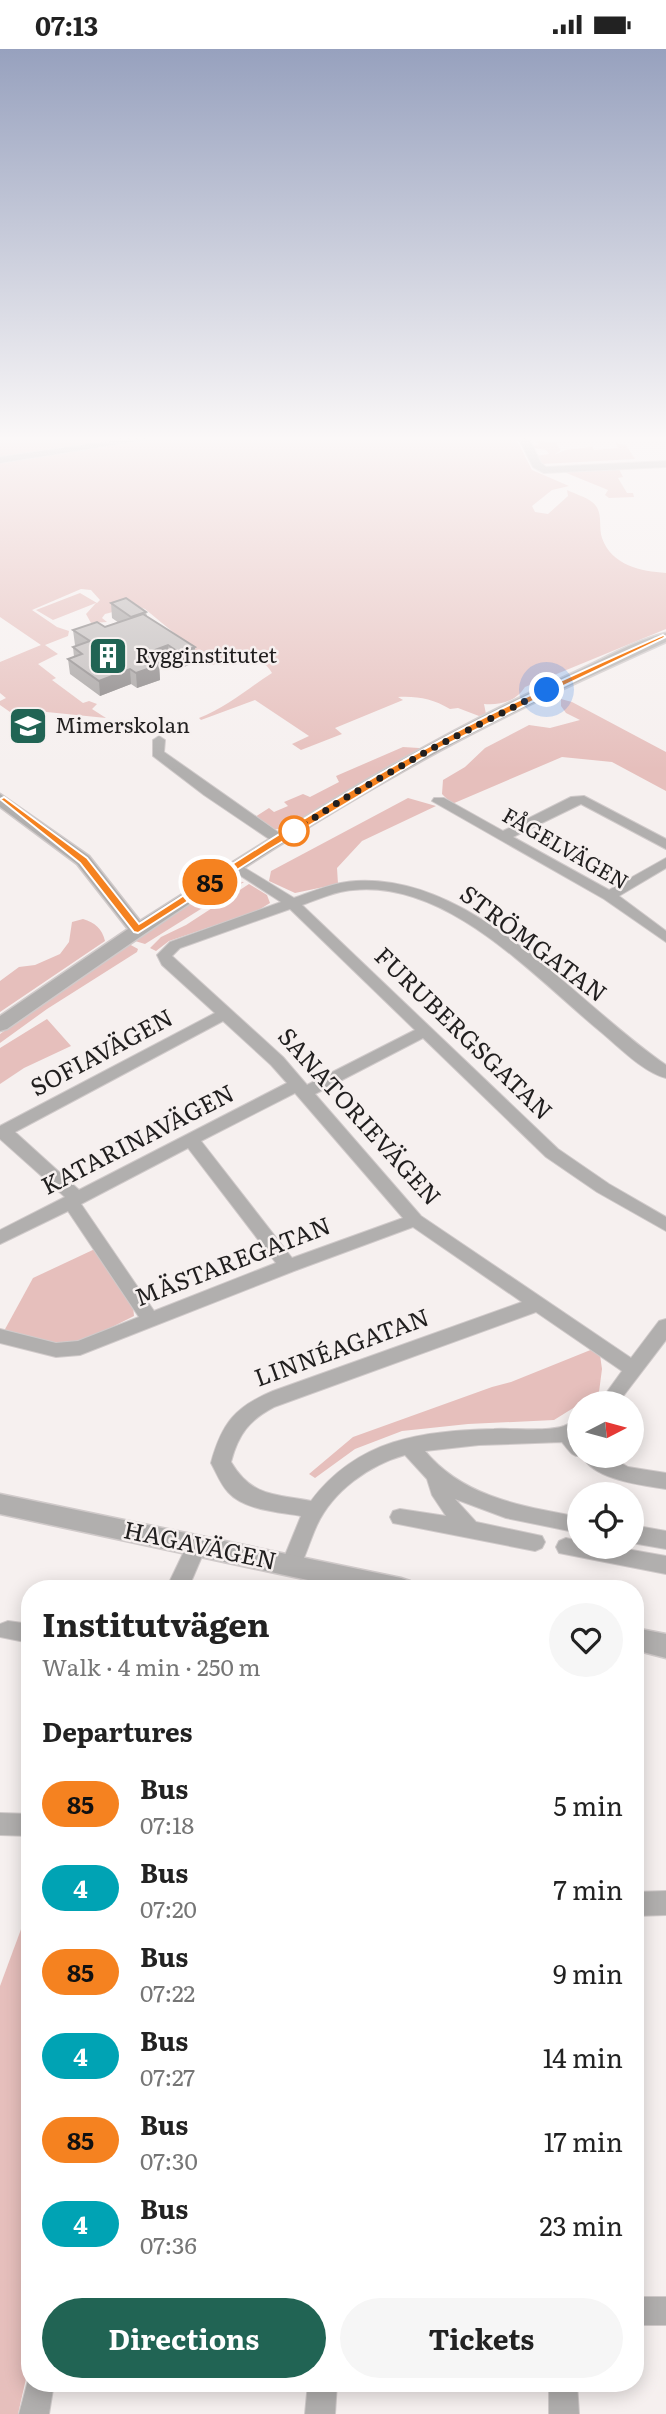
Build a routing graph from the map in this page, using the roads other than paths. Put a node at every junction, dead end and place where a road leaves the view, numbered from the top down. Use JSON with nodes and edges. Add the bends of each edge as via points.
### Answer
{"nodes":[{"id":1,"x":666,"y":637,"type":"edge"},
{"id":2,"x":159,"y":740,"type":"dead end"},
{"id":3,"x":0,"y":799,"type":"edge"},
{"id":4,"x":439,"y":801,"type":"dead end"},
{"id":5,"x":503,"y":837,"type":"junction"},
{"id":6,"x":280,"y":840,"type":"junction"},
{"id":7,"x":666,"y":845,"type":"edge"},
{"id":8,"x":666,"y":862,"type":"edge"},
{"id":9,"x":235,"y":866,"type":"junction"},
{"id":10,"x":610,"y":897,"type":"junction"},
{"id":11,"x":292,"y":903,"type":"junction"},
{"id":12,"x":138,"y":930,"type":"junction"},
{"id":13,"x":666,"y":939,"type":"edge"},
{"id":14,"x":164,"y":955,"type":"joint"},
{"id":15,"x":225,"y":1014,"type":"junction"},
{"id":16,"x":0,"y":1025,"type":"edge"},
{"id":17,"x":425,"y":1031,"type":"junction"},
{"id":18,"x":666,"y":1073,"type":"edge"},
{"id":19,"x":301,"y":1089,"type":"junction"},
{"id":20,"x":2,"y":1132,"type":"edge"},
{"id":21,"x":192,"y":1141,"type":"junction"},
{"id":22,"x":74,"y":1200,"type":"junction"},
{"id":23,"x":415,"y":1220,"type":"junction"},
{"id":24,"x":666,"y":1225,"type":"edge"},
{"id":25,"x":0,"y":1238,"type":"edge"},
{"id":26,"x":288,"y":1266,"type":"junction"},
{"id":27,"x":538,"y":1304,"type":"junction"},
{"id":28,"x":150,"y":1320,"type":"junction"},
{"id":29,"x":666,"y":1326,"type":"edge"},
{"id":30,"x":0,"y":1336,"type":"edge"},
{"id":31,"x":633,"y":1369,"type":"junction"},
{"id":32,"x":617,"y":1391,"type":"edge"},
{"id":33,"x":567,"y":1437,"type":"edge"},
{"id":34,"x":408,"y":1444,"type":"junction"},
{"id":35,"x":613,"y":1468,"type":"edge"},
{"id":36,"x":437,"y":1478,"type":"junction"},
{"id":37,"x":666,"y":1481,"type":"edge"},
{"id":38,"x":0,"y":1504,"type":"edge"},
{"id":39,"x":315,"y":1510,"type":"junction"},
{"id":40,"x":400,"y":1517,"type":"dead end"},
{"id":41,"x":567,"y":1522,"type":"edge"},
{"id":42,"x":470,"y":1529,"type":"junction"},
{"id":43,"x":644,"y":1536,"type":"edge"},
{"id":44,"x":666,"y":1540,"type":"edge"},
{"id":45,"x":535,"y":1542,"type":"dead end"},
{"id":46,"x":196,"y":1547,"type":"junction"},
{"id":47,"x":566,"y":1547,"type":"dead end"},
{"id":48,"x":291,"y":1565,"type":"junction"},
{"id":49,"x":666,"y":1565,"type":"edge"},
{"id":50,"x":181,"y":1580,"type":"edge"},
{"id":51,"x":360,"y":1580,"type":"edge"},
{"id":52,"x":644,"y":1641,"type":"edge"},
{"id":53,"x":666,"y":1646,"type":"edge"},
{"id":54,"x":0,"y":1824,"type":"edge"},
{"id":55,"x":21,"y":1825,"type":"edge"},
{"id":56,"x":666,"y":1903,"type":"edge"},
{"id":57,"x":644,"y":1904,"type":"edge"},
{"id":58,"x":644,"y":2311,"type":"edge"},
{"id":59,"x":666,"y":2311,"type":"edge"},
{"id":60,"x":38,"y":2392,"type":"edge"},
{"id":61,"x":322,"y":2392,"type":"edge"},
{"id":62,"x":563,"y":2392,"type":"edge"},
{"id":63,"x":34,"y":2414,"type":"edge"},
{"id":64,"x":320,"y":2414,"type":"edge"},
{"id":65,"x":564,"y":2414,"type":"edge"}],
"edges":[{"from":1,"to":6,"type":"street","via":[[431,749]]},
{"from":2,"to":6,"type":"street","via":[[158,753]]},
{"from":3,"to":12,"type":"street","via":[[83,860]]},
{"from":4,"to":5,"type":"street","name":"FÅGELVÄGEN"},
{"from":5,"to":7,"type":"street","via":[[584,800]]},
{"from":5,"to":10,"type":"street","name":"FÅGELVÄGEN"},
{"from":6,"to":9,"type":"street"},
{"from":8,"to":10,"type":"street"},
{"from":9,"to":11,"type":"street","name":"FURUBERGSGATAN"},
{"from":9,"to":12,"type":"street"},
{"from":10,"to":13,"type":"street","name":"FÅGELVÄGEN"},
{"from":11,"to":14,"type":"street","name":"STRÖMGATAN","via":[[175,945]]},
{"from":11,"to":17,"type":"street","name":"FURUBERGSGATAN"},
{"from":11,"to":18,"type":"street","name":"STRÖMGATAN","via":[[330,890],[380,884],[434,898],[513,952]]},
{"from":12,"to":16,"type":"street"},
{"from":14,"to":15,"type":"street","name":"SANATORIEVÄGEN"},
{"from":15,"to":19,"type":"street","name":"SANATORIEVÄGEN"},
{"from":15,"to":20,"type":"street","name":"SOFIAVÄGEN"},
{"from":17,"to":19,"type":"street","name":"KATARINAVÄGEN"},
{"from":17,"to":24,"type":"street","name":"FURUBERGSGATAN","via":[[552,1153]]},
{"from":19,"to":21,"type":"street","name":"KATARINAVÄGEN"},
{"from":19,"to":23,"type":"street","name":"SANATORIEVÄGEN"},
{"from":20,"to":22,"type":"street"},
{"from":21,"to":22,"type":"street","name":"KATARINAVÄGEN"},
{"from":21,"to":26,"type":"street"},
{"from":22,"to":25,"type":"street","name":"KATARINAVÄGEN"},
{"from":22,"to":28,"type":"street"},
{"from":23,"to":26,"type":"street","name":"MÄSTAREGATAN"},
{"from":23,"to":27,"type":"street","name":"SANATORIEVÄGEN"},
{"from":26,"to":28,"type":"street","name":"MÄSTAREGATAN"},
{"from":27,"to":31,"type":"street","name":"SANATORIEVÄGEN"},
{"from":27,"to":39,"type":"street","name":"LINNÉAGATAN","via":[[280,1396],[242,1415],[227,1437],[221,1463],[235,1487],[260,1500]]},
{"from":28,"to":30,"type":"street","name":"MÄSTAREGATAN","via":[[68,1350]]},
{"from":29,"to":31,"type":"street"},
{"from":31,"to":32,"type":"street"},
{"from":33,"to":34,"type":"street"},
{"from":34,"to":36,"type":"street"},
{"from":34,"to":39,"type":"street","via":[[356,1466],[332,1486]]},
{"from":35,"to":37,"type":"street"},
{"from":36,"to":41,"type":"street","via":[[480,1504]]},
{"from":36,"to":42,"type":"street","via":[[440,1498]]},
{"from":38,"to":46,"type":"street","name":"HAGAVÄGEN"},
{"from":39,"to":48,"type":"street"},
{"from":40,"to":42,"type":"street"},
{"from":42,"to":45,"type":"street"},
{"from":43,"to":44,"type":"street"},
{"from":46,"to":48,"type":"street","name":"HAGAVÄGEN"},
{"from":46,"to":50,"type":"street"},
{"from":47,"to":49,"type":"street"},
{"from":48,"to":51,"type":"street","name":"HAGAVÄGEN"},
{"from":52,"to":53,"type":"street"},
{"from":54,"to":55,"type":"street"},
{"from":56,"to":57,"type":"street"},
{"from":58,"to":59,"type":"street"},
{"from":60,"to":63,"type":"street"},
{"from":61,"to":64,"type":"street"},
{"from":62,"to":65,"type":"street"}]}
